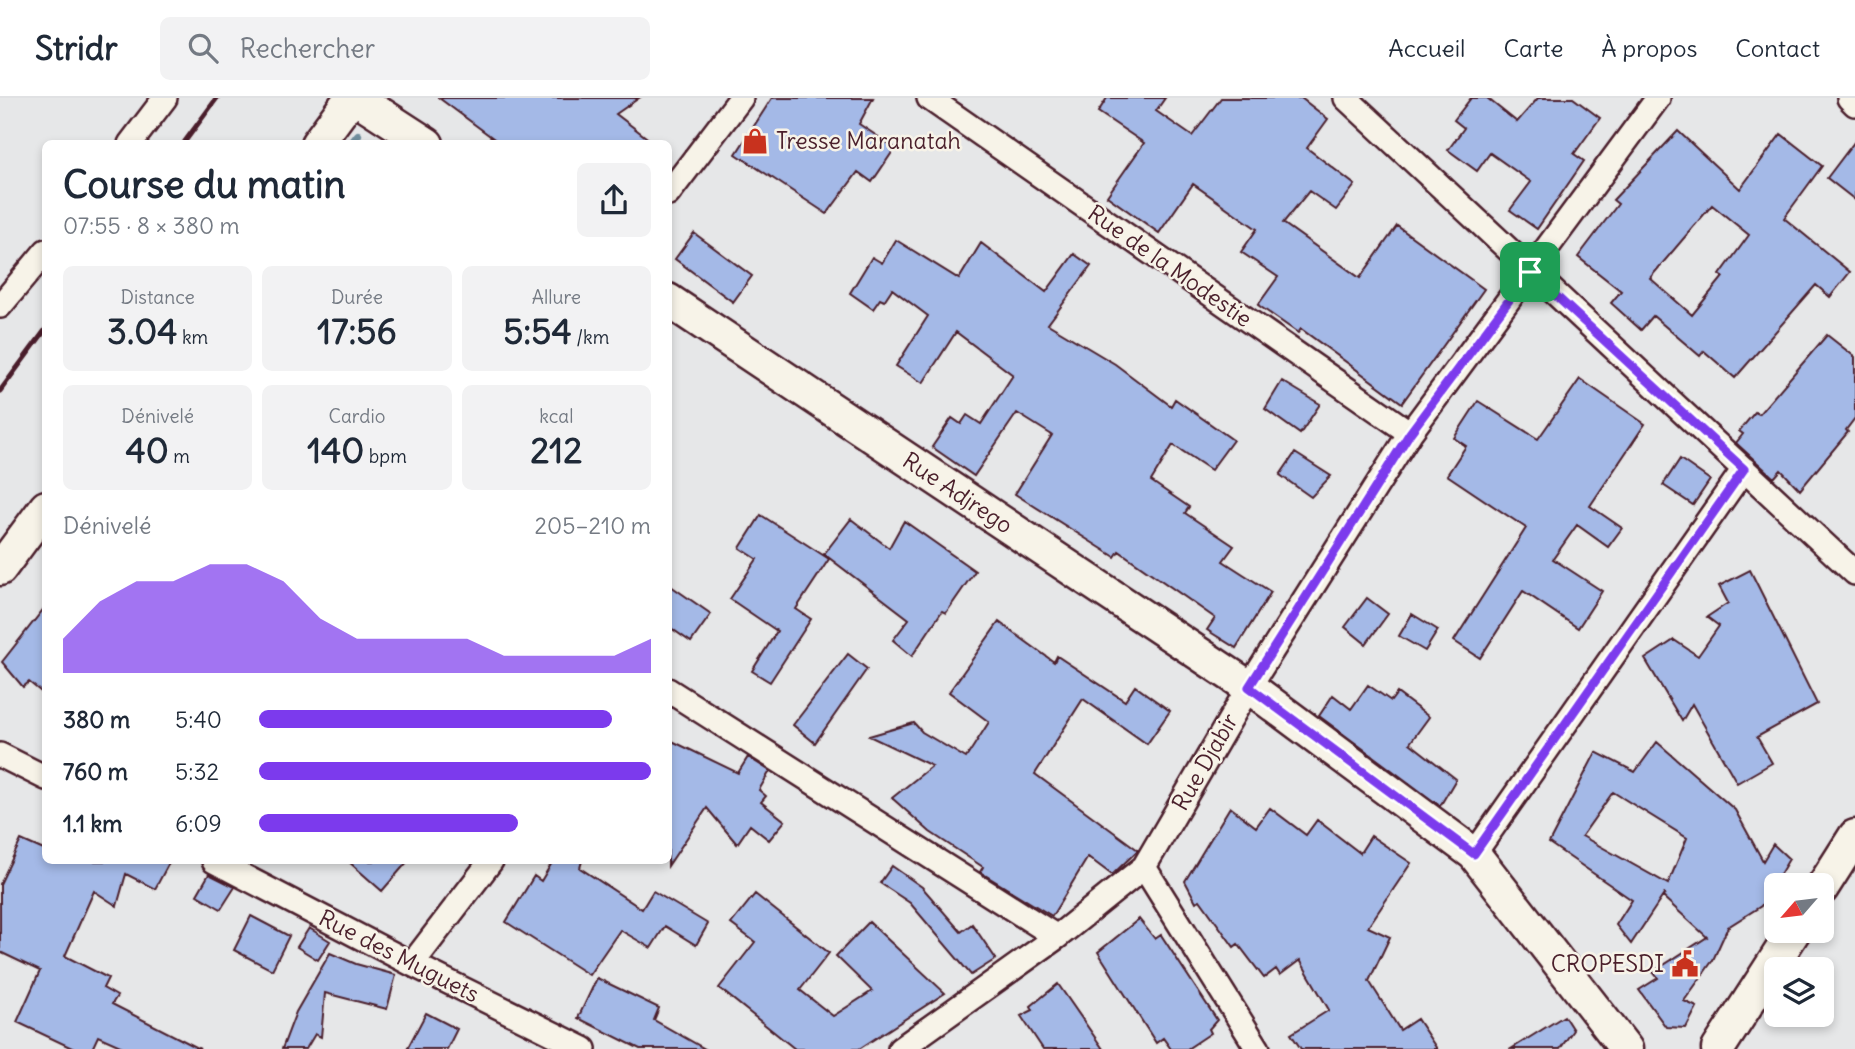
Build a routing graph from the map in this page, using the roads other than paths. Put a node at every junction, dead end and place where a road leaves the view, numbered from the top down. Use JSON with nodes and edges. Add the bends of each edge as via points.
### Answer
{"nodes":[{"id":1,"x":165,"y":98,"type":"edge"},
{"id":2,"x":354,"y":98,"type":"edge"},
{"id":3,"x":741,"y":98,"type":"edge"},
{"id":4,"x":929,"y":98,"type":"edge"},
{"id":5,"x":1346,"y":98,"type":"edge"},
{"id":6,"x":1658,"y":98,"type":"edge"},
{"id":7,"x":1849,"y":98,"type":"edge"},
{"id":8,"x":1855,"y":104,"type":"edge"},
{"id":9,"x":133,"y":140,"type":"edge"},
{"id":10,"x":320,"y":140,"type":"edge"},
{"id":11,"x":421,"y":140,"type":"edge"},
{"id":12,"x":672,"y":189,"type":"edge"},
{"id":13,"x":42,"y":256,"type":"edge"},
{"id":14,"x":1530,"y":272,"type":"junction"},
{"id":15,"x":672,"y":303,"type":"edge"},
{"id":16,"x":0,"y":306,"type":"edge"},
{"id":17,"x":1410,"y":433,"type":"junction"},
{"id":18,"x":1744,"y":469,"type":"junction"},
{"id":19,"x":42,"y":512,"type":"edge"},
{"id":20,"x":0,"y":569,"type":"edge"},
{"id":21,"x":1855,"y":573,"type":"edge"},
{"id":22,"x":1249,"y":687,"type":"junction"},
{"id":23,"x":672,"y":693,"type":"edge"},
{"id":24,"x":0,"y":755,"type":"edge"},
{"id":25,"x":42,"y":776,"type":"edge"},
{"id":26,"x":1855,"y":836,"type":"edge"},
{"id":27,"x":1474,"y":854,"type":"junction"},
{"id":28,"x":220,"y":864,"type":"edge"},
{"id":29,"x":489,"y":864,"type":"edge"},
{"id":30,"x":1144,"y":867,"type":"junction"},
{"id":31,"x":1832,"y":873,"type":"edge"},
{"id":32,"x":1057,"y":937,"type":"junction"},
{"id":33,"x":1786,"y":943,"type":"edge"},
{"id":34,"x":412,"y":964,"type":"junction"},
{"id":35,"x":584,"y":1049,"type":"edge"},
{"id":36,"x":900,"y":1049,"type":"edge"},
{"id":37,"x":1258,"y":1049,"type":"edge"},
{"id":38,"x":1626,"y":1049,"type":"edge"},
{"id":39,"x":1718,"y":1049,"type":"edge"}],
"edges":[{"from":1,"to":9,"type":"street"},
{"from":2,"to":10,"type":"street"},
{"from":2,"to":11,"type":"street"},
{"from":3,"to":12,"type":"street"},
{"from":4,"to":17,"type":"street","name":"Rue de la Modestie"},
{"from":5,"to":14,"type":"street"},
{"from":6,"to":14,"type":"street","name":"Rue Djabir"},
{"from":7,"to":8,"type":"street"},
{"from":13,"to":16,"type":"street"},
{"from":14,"to":17,"type":"street","name":"Rue Djabir"},
{"from":14,"to":18,"type":"street"},
{"from":15,"to":22,"type":"street","name":"Rue Adjrego"},
{"from":17,"to":22,"type":"street","name":"Rue Djabir"},
{"from":18,"to":21,"type":"street"},
{"from":18,"to":27,"type":"street"},
{"from":19,"to":20,"type":"street"},
{"from":22,"to":27,"type":"street","name":"Rue Adjrego"},
{"from":22,"to":30,"type":"street","name":"Rue Djabir"},
{"from":23,"to":32,"type":"street"},
{"from":24,"to":25,"type":"street"},
{"from":26,"to":31,"type":"street"},
{"from":27,"to":38,"type":"street","name":"Rue Adjrego"},
{"from":28,"to":34,"type":"street","name":"Rue des Muguets"},
{"from":29,"to":34,"type":"street"},
{"from":30,"to":32,"type":"street","name":"Rue Djabir"},
{"from":30,"to":37,"type":"street"},
{"from":32,"to":36,"type":"street","name":"Rue Djabir"},
{"from":33,"to":39,"type":"street"},
{"from":34,"to":35,"type":"street","name":"Rue des Muguets"}]}
